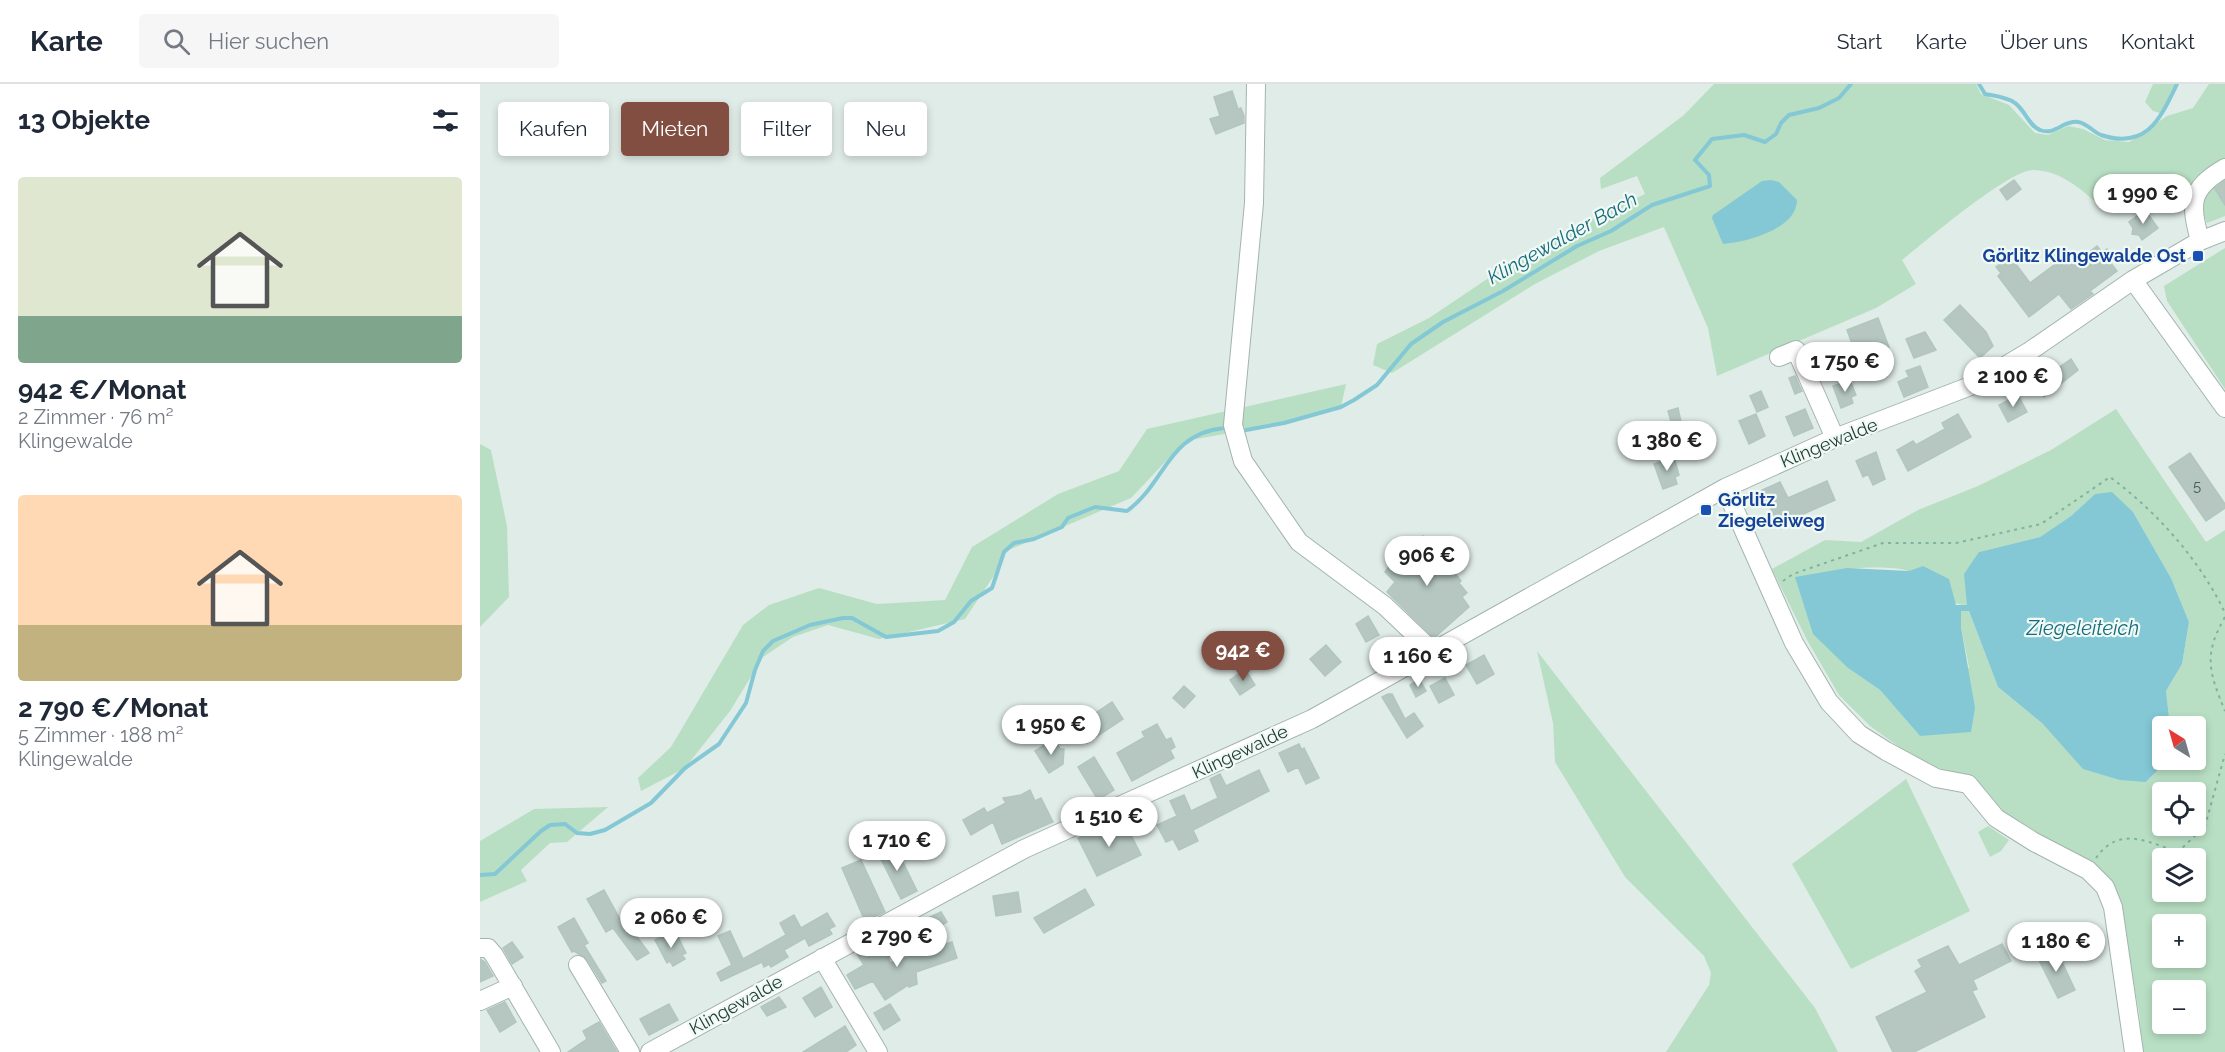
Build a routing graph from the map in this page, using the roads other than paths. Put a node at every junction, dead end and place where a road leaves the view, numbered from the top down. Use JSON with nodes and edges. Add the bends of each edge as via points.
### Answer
{"nodes":[{"id":1,"x":1256,"y":84,"type":"edge"},
{"id":2,"x":2225,"y":168,"type":"edge"},
{"id":3,"x":2225,"y":231,"type":"edge"},
{"id":4,"x":2200,"y":242,"type":"junction"},
{"id":5,"x":2133,"y":280,"type":"junction"},
{"id":6,"x":1779,"y":357,"type":"dead end"},
{"id":7,"x":2225,"y":408,"type":"edge"},
{"id":8,"x":1835,"y":438,"type":"junction"},
{"id":9,"x":1725,"y":488,"type":"junction"},
{"id":10,"x":1431,"y":654,"type":"junction"},
{"id":11,"x":480,"y":948,"type":"edge"},
{"id":12,"x":822,"y":958,"type":"junction"},
{"id":13,"x":578,"y":965,"type":"dead end"},
{"id":14,"x":513,"y":986,"type":"junction"},
{"id":15,"x":480,"y":1001,"type":"edge"},
{"id":16,"x":675,"y":1046,"type":"edge"},
{"id":17,"x":551,"y":1052,"type":"edge"},
{"id":18,"x":630,"y":1052,"type":"edge"},
{"id":19,"x":650,"y":1052,"type":"edge"},
{"id":20,"x":878,"y":1052,"type":"edge"},
{"id":21,"x":2134,"y":1052,"type":"edge"}],
"edges":[{"from":1,"to":10,"type":"street","via":[[1254,203],[1233,425],[1243,461],[1280,517],[1309,551],[1386,606]]},
{"from":2,"to":4,"type":"street","via":[[2206,179],[2196,193],[2193,212]]},
{"from":3,"to":4,"type":"street","name":"Klingewalde"},
{"from":4,"to":5,"type":"street","name":"Klingewalde"},
{"from":5,"to":7,"type":"street"},
{"from":5,"to":8,"type":"street","name":"Klingewalde","via":[[1973,385]]},
{"from":6,"to":8,"type":"street","via":[[1796,350]]},
{"from":8,"to":9,"type":"street","name":"Klingewalde"},
{"from":9,"to":10,"type":"street","name":"Klingewalde"},
{"from":9,"to":21,"type":"street","via":[[1794,643],[1829,702],[1859,734],[1936,778],[1968,784],[1996,818],[2088,870],[2105,886],[2114,907]]},
{"from":10,"to":12,"type":"street","name":"Klingewalde","via":[[1312,718],[1024,849]]},
{"from":11,"to":14,"type":"street","via":[[488,948]]},
{"from":12,"to":16,"type":"street","name":"Klingewalde"},
{"from":12,"to":20,"type":"street"},
{"from":13,"to":18,"type":"street"},
{"from":14,"to":15,"type":"street"},
{"from":14,"to":17,"type":"street"},
{"from":16,"to":19,"type":"street","name":"Klingewalde"}]}
